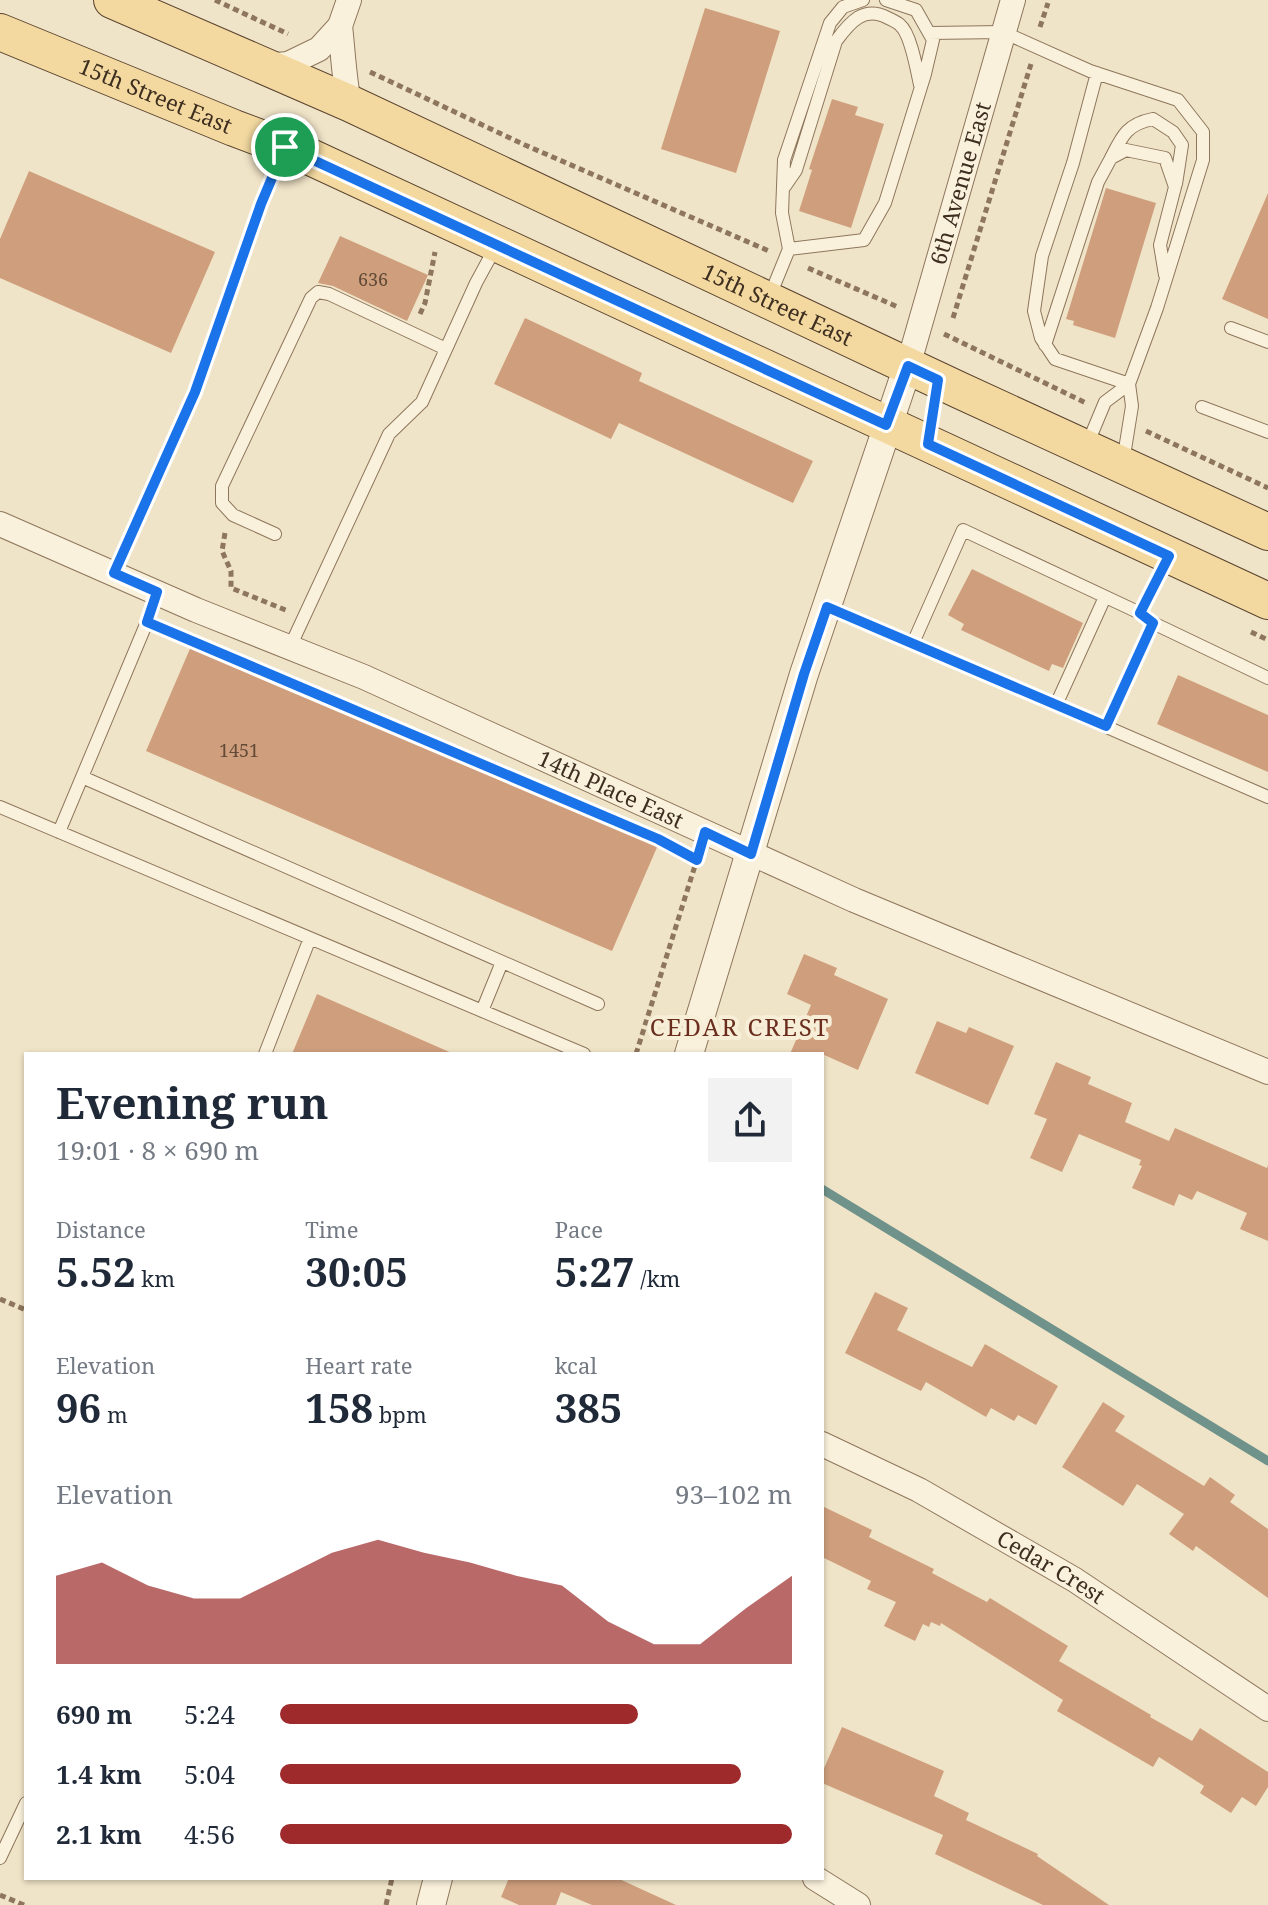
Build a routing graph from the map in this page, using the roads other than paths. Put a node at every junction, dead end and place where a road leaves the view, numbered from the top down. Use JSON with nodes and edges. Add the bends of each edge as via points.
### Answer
{"nodes":[{"id":1,"x":112,"y":0,"type":"edge"},
{"id":2,"x":349,"y":0,"type":"edge"},
{"id":3,"x":863,"y":0,"type":"edge"},
{"id":4,"x":886,"y":0,"type":"edge"},
{"id":5,"x":1013,"y":0,"type":"edge"},
{"id":6,"x":340,"y":26,"type":"junction"},
{"id":7,"x":0,"y":32,"type":"edge"},
{"id":8,"x":1003,"y":32,"type":"junction"},
{"id":9,"x":929,"y":33,"type":"junction"},
{"id":10,"x":262,"y":66,"type":"junction"},
{"id":11,"x":1097,"y":73,"type":"junction"},
{"id":12,"x":921,"y":89,"type":"junction"},
{"id":13,"x":349,"y":103,"type":"junction"},
{"id":14,"x":285,"y":147,"type":"junction"},
{"id":15,"x":1111,"y":158,"type":"junction"},
{"id":16,"x":1175,"y":187,"type":"junction"},
{"id":17,"x":783,"y":188,"type":"junction"},
{"id":18,"x":785,"y":253,"type":"junction"},
{"id":19,"x":489,"y":259,"type":"junction"},
{"id":20,"x":1166,"y":278,"type":"junction"},
{"id":21,"x":768,"y":300,"type":"junction"},
{"id":22,"x":1231,"y":328,"type":"dead end"},
{"id":23,"x":1268,"y":342,"type":"edge"},
{"id":24,"x":1045,"y":345,"type":"junction"},
{"id":25,"x":446,"y":349,"type":"junction"},
{"id":26,"x":923,"y":373,"type":"junction"},
{"id":27,"x":1129,"y":384,"type":"junction"},
{"id":28,"x":1202,"y":407,"type":"dead end"},
{"id":29,"x":886,"y":425,"type":"junction"},
{"id":30,"x":1268,"y":432,"type":"edge"},
{"id":31,"x":1085,"y":448,"type":"junction"},
{"id":32,"x":1123,"y":465,"type":"junction"},
{"id":33,"x":0,"y":524,"type":"edge"},
{"id":34,"x":1268,"y":530,"type":"edge"},
{"id":35,"x":275,"y":534,"type":"dead end"},
{"id":36,"x":1169,"y":556,"type":"junction"},
{"id":37,"x":114,"y":573,"type":"junction"},
{"id":38,"x":157,"y":592,"type":"junction"},
{"id":39,"x":1105,"y":597,"type":"junction"},
{"id":40,"x":1268,"y":601,"type":"edge"},
{"id":41,"x":827,"y":607,"type":"junction"},
{"id":42,"x":1140,"y":613,"type":"junction"},
{"id":43,"x":1153,"y":623,"type":"junction"},
{"id":44,"x":913,"y":643,"type":"junction"},
{"id":45,"x":290,"y":647,"type":"junction"},
{"id":46,"x":1268,"y":678,"type":"edge"},
{"id":47,"x":1056,"y":705,"type":"junction"},
{"id":48,"x":1106,"y":726,"type":"junction"},
{"id":49,"x":82,"y":777,"type":"junction"},
{"id":50,"x":1268,"y":797,"type":"edge"},
{"id":51,"x":0,"y":807,"type":"edge"},
{"id":52,"x":59,"y":832,"type":"junction"},
{"id":53,"x":751,"y":854,"type":"junction"},
{"id":54,"x":310,"y":938,"type":"junction"},
{"id":55,"x":502,"y":962,"type":"junction"},
{"id":56,"x":598,"y":1004,"type":"dead end"},
{"id":57,"x":482,"y":1011,"type":"junction"},
{"id":58,"x":266,"y":1052,"type":"edge"},
{"id":59,"x":579,"y":1052,"type":"edge"},
{"id":60,"x":690,"y":1052,"type":"edge"},
{"id":61,"x":1268,"y":1072,"type":"edge"},
{"id":62,"x":824,"y":1445,"type":"edge"},
{"id":63,"x":1268,"y":1709,"type":"edge"},
{"id":64,"x":24,"y":1807,"type":"edge"},
{"id":65,"x":0,"y":1858,"type":"edge"},
{"id":66,"x":437,"y":1880,"type":"edge"},
{"id":67,"x":818,"y":1880,"type":"edge"},
{"id":68,"x":431,"y":1905,"type":"edge"},
{"id":69,"x":858,"y":1905,"type":"edge"}],
"edges":[{"from":1,"to":10,"type":"main road","name":"15th Street East"},
{"from":2,"to":6,"type":"street"},
{"from":3,"to":17,"type":"lane","via":[[843,7],[830,23],[784,160]]},
{"from":4,"to":9,"type":"lane","via":[[916,10]]},
{"from":5,"to":8,"type":"street","name":"6th Avenue East"},
{"from":6,"to":10,"type":"street","via":[[319,49],[288,64]]},
{"from":6,"to":13,"type":"street"},
{"from":7,"to":14,"type":"main road","name":"15th Street East"},
{"from":8,"to":9,"type":"lane"},
{"from":8,"to":11,"type":"lane"},
{"from":8,"to":26,"type":"street","name":"6th Avenue East","via":[[922,318]]},
{"from":9,"to":12,"type":"lane","via":[[933,40]]},
{"from":10,"to":13,"type":"main road","name":"15th Street East"},
{"from":11,"to":20,"type":"lane","via":[[1178,100],[1203,132],[1203,160]]},
{"from":11,"to":24,"type":"lane","via":[[1042,256],[1034,311]]},
{"from":12,"to":17,"type":"lane","via":[[901,25],[879,13],[861,15],[836,41],[796,170]]},
{"from":12,"to":18,"type":"lane","via":[[885,203],[864,240]]},
{"from":13,"to":21,"type":"main road","name":"15th Street East"},
{"from":14,"to":19,"type":"main road","name":"15th Street East"},
{"from":14,"to":37,"type":"lane","via":[[195,392]]},
{"from":15,"to":16,"type":"lane","via":[[1126,150],[1165,158]]},
{"from":15,"to":16,"type":"lane","via":[[1136,122],[1153,119],[1182,145]]},
{"from":15,"to":24,"type":"lane","via":[[1098,182]]},
{"from":16,"to":20,"type":"lane","via":[[1160,245]]},
{"from":17,"to":18,"type":"lane"},
{"from":18,"to":21,"type":"lane"},
{"from":19,"to":25,"type":"lane"},
{"from":19,"to":29,"type":"main road","name":"15th Street East"},
{"from":20,"to":27,"type":"lane"},
{"from":21,"to":26,"type":"main road","name":"15th Street East"},
{"from":22,"to":23,"type":"lane"},
{"from":24,"to":27,"type":"lane","via":[[1055,359]]},
{"from":25,"to":35,"type":"lane","via":[[329,294],[318,292],[311,298],[222,486],[222,503],[233,515]]},
{"from":25,"to":45,"type":"lane","via":[[422,402],[389,434]]},
{"from":26,"to":29,"type":"street"},
{"from":26,"to":31,"type":"main road","name":"15th Street East"},
{"from":27,"to":31,"type":"lane","via":[[1105,402]]},
{"from":27,"to":32,"type":"lane","via":[[1132,406]]},
{"from":28,"to":30,"type":"lane"},
{"from":29,"to":36,"type":"main road","name":"15th Street East"},
{"from":29,"to":41,"type":"street"},
{"from":31,"to":32,"type":"main road","name":"15th Street East"},
{"from":32,"to":34,"type":"main road","name":"15th Street East"},
{"from":33,"to":37,"type":"street","name":"14th Place East"},
{"from":36,"to":40,"type":"main road","name":"15th Street East"},
{"from":36,"to":42,"type":"lane"},
{"from":37,"to":38,"type":"street","name":"14th Place East"},
{"from":38,"to":45,"type":"street","name":"14th Place East"},
{"from":38,"to":49,"type":"lane"},
{"from":39,"to":42,"type":"lane"},
{"from":39,"to":44,"type":"lane","via":[[963,530]]},
{"from":39,"to":47,"type":"lane"},
{"from":41,"to":44,"type":"lane"},
{"from":41,"to":53,"type":"street"},
{"from":42,"to":43,"type":"lane"},
{"from":43,"to":46,"type":"lane"},
{"from":43,"to":48,"type":"lane"},
{"from":44,"to":47,"type":"lane"},
{"from":45,"to":53,"type":"street","name":"14th Place East"},
{"from":47,"to":48,"type":"lane"},
{"from":48,"to":50,"type":"lane"},
{"from":49,"to":52,"type":"lane"},
{"from":49,"to":55,"type":"lane"},
{"from":51,"to":52,"type":"lane"},
{"from":52,"to":54,"type":"lane"},
{"from":53,"to":60,"type":"street"},
{"from":53,"to":61,"type":"street","name":"14th Place East"},
{"from":54,"to":57,"type":"lane"},
{"from":54,"to":58,"type":"lane"},
{"from":55,"to":56,"type":"lane"},
{"from":55,"to":57,"type":"lane"},
{"from":57,"to":59,"type":"lane"},
{"from":62,"to":63,"type":"street","name":"Cedar Crest","via":[[919,1490],[1075,1580]]},
{"from":64,"to":65,"type":"lane"},
{"from":66,"to":68,"type":"street"},
{"from":67,"to":69,"type":"street"}]}
